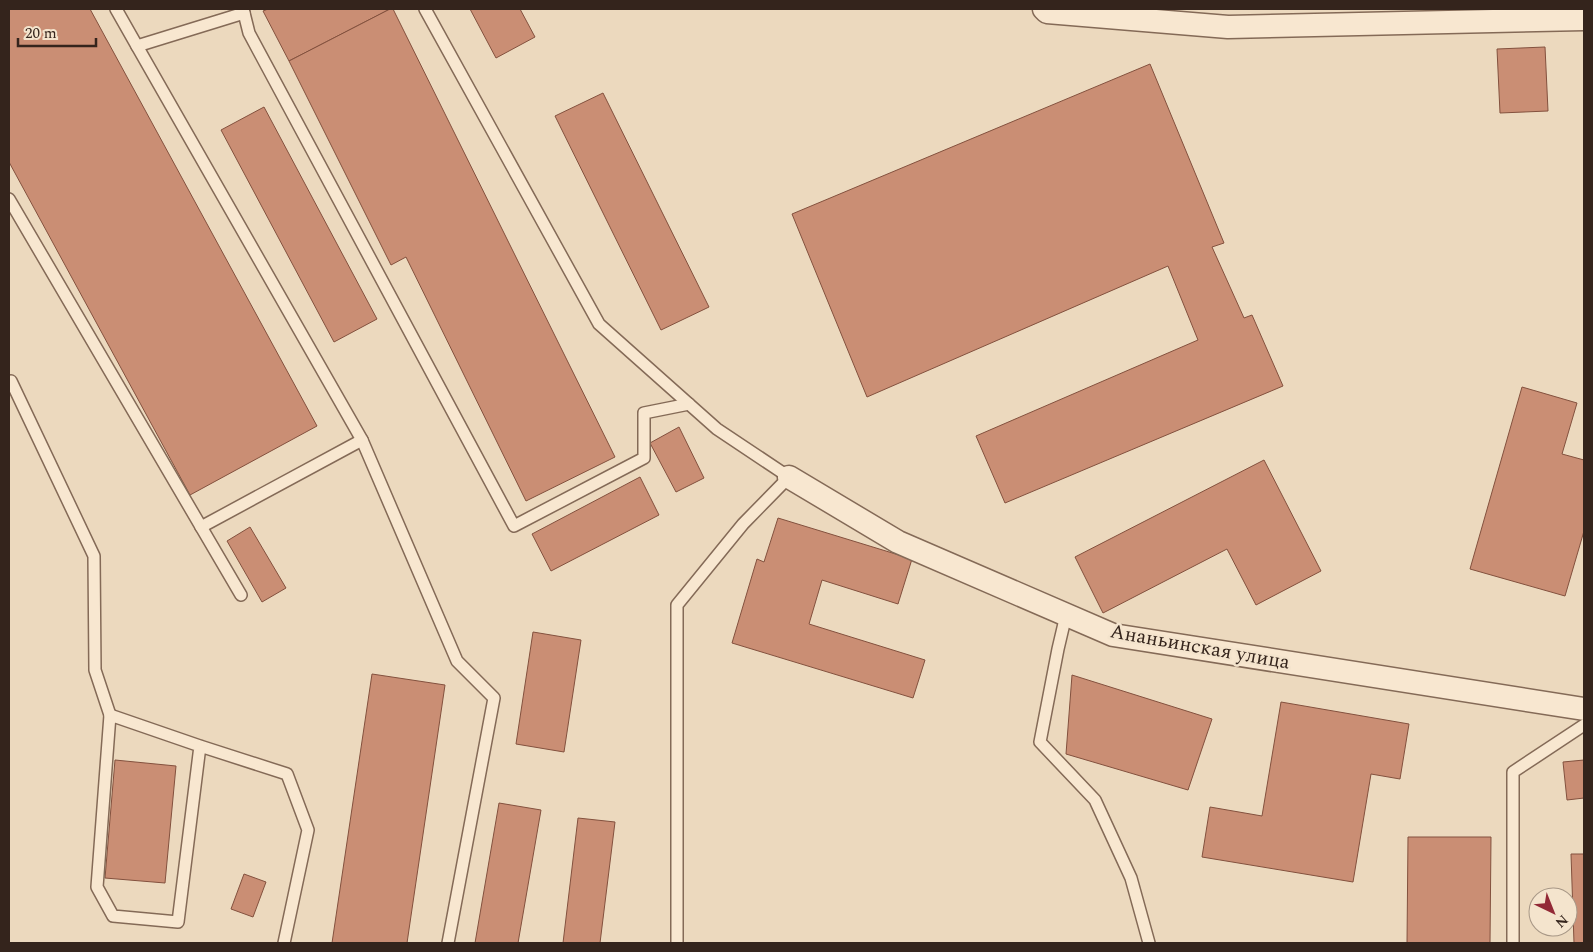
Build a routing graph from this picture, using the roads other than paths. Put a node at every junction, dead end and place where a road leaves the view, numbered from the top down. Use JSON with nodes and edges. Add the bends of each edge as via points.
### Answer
{"nodes":[{"id":1,"x":116,"y":9,"type":"edge"},
{"id":2,"x":425,"y":9,"type":"edge"},
{"id":3,"x":1044,"y":9,"type":"edge"},
{"id":4,"x":243,"y":11,"type":"edge"},
{"id":5,"x":1497,"y":15,"type":"edge"},
{"id":6,"x":1584,"y":19,"type":"edge"},
{"id":7,"x":137,"y":46,"type":"junction"},
{"id":8,"x":9,"y":199,"type":"edge"},
{"id":9,"x":11,"y":381,"type":"dead end"},
{"id":10,"x":689,"y":404,"type":"junction"},
{"id":11,"x":362,"y":440,"type":"junction"},
{"id":12,"x":789,"y":477,"type":"junction"},
{"id":13,"x":201,"y":527,"type":"junction"},
{"id":14,"x":241,"y":595,"type":"dead end"},
{"id":15,"x":1066,"y":615,"type":"junction"},
{"id":16,"x":1584,"y":709,"type":"edge"},
{"id":17,"x":110,"y":715,"type":"junction"},
{"id":18,"x":1584,"y":725,"type":"edge"},
{"id":19,"x":200,"y":746,"type":"junction"},
{"id":20,"x":284,"y":943,"type":"edge"},
{"id":21,"x":448,"y":943,"type":"edge"},
{"id":22,"x":677,"y":943,"type":"edge"},
{"id":23,"x":1149,"y":943,"type":"edge"},
{"id":24,"x":1513,"y":943,"type":"edge"}],
"edges":[{"from":1,"to":7,"type":"lane"},
{"from":2,"to":10,"type":"lane","via":[[599,324]]},
{"from":3,"to":5,"type":"street","via":[[1047,12],[1228,27]]},
{"from":4,"to":7,"type":"lane"},
{"from":4,"to":10,"type":"lane","via":[[249,33],[514,526],[644,458],[644,413]]},
{"from":5,"to":6,"type":"street"},
{"from":7,"to":11,"type":"lane"},
{"from":8,"to":13,"type":"lane"},
{"from":9,"to":17,"type":"lane","via":[[94,556],[96,670]]},
{"from":10,"to":12,"type":"lane","via":[[718,429]]},
{"from":11,"to":13,"type":"lane"},
{"from":11,"to":21,"type":"lane","via":[[457,661],[494,698]]},
{"from":12,"to":15,"type":"street","name":"Ананьинская улица","via":[[898,542]]},
{"from":12,"to":22,"type":"lane","via":[[743,524],[677,605]]},
{"from":13,"to":14,"type":"lane"},
{"from":15,"to":16,"type":"street","name":"Ананьинская улица","via":[[1113,635]]},
{"from":15,"to":23,"type":"lane","via":[[1040,742],[1095,800],[1132,878]]},
{"from":17,"to":19,"type":"lane"},
{"from":17,"to":19,"type":"lane","via":[[97,887],[113,916],[178,922]]},
{"from":18,"to":24,"type":"lane","via":[[1513,772]]},
{"from":19,"to":20,"type":"lane","via":[[287,774],[308,830]]}]}
